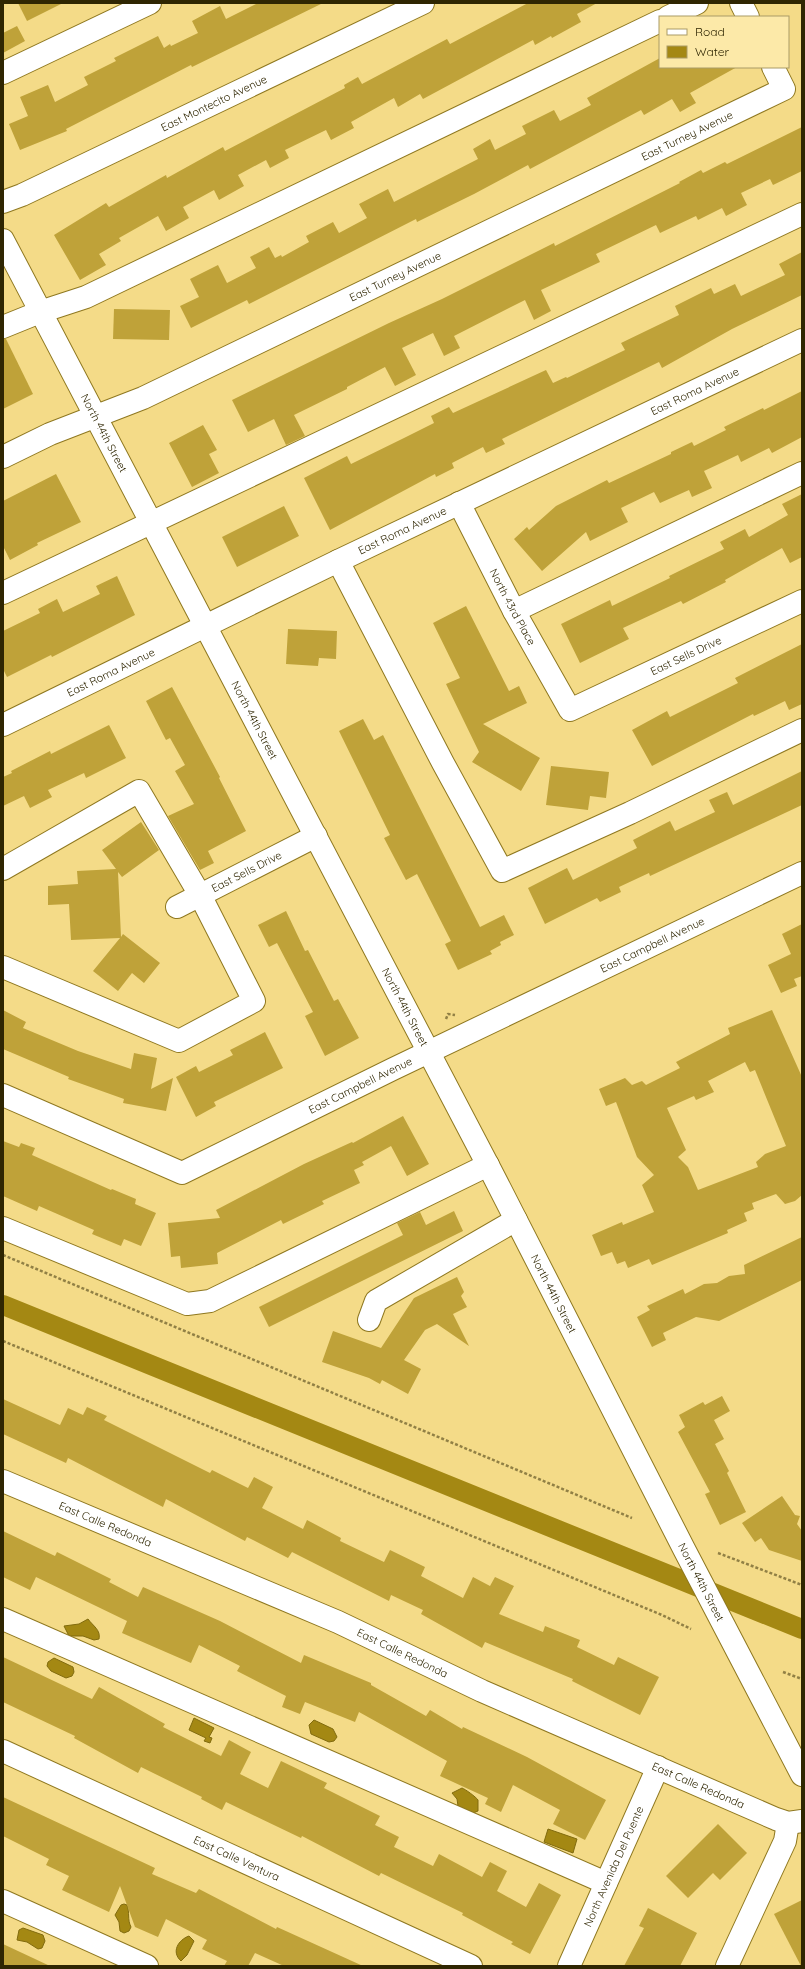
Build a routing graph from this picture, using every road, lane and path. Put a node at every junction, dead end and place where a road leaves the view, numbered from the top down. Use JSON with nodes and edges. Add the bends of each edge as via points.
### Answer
{"nodes":[{"id":1,"x":150,"y":3,"type":"edge"},
{"id":2,"x":423,"y":3,"type":"edge"},
{"id":3,"x":697,"y":3,"type":"edge"},
{"id":4,"x":741,"y":3,"type":"edge"},
{"id":5,"x":670,"y":16,"type":"edge"},
{"id":6,"x":748,"y":16,"type":"edge"},
{"id":7,"x":659,"y":21,"type":"edge"},
{"id":8,"x":774,"y":68,"type":"edge"},
{"id":9,"x":3,"y":73,"type":"edge"},
{"id":10,"x":3,"y":202,"type":"edge"},
{"id":11,"x":802,"y":214,"type":"edge"},
{"id":12,"x":3,"y":240,"type":"edge"},
{"id":13,"x":40,"y":312,"type":"junction"},
{"id":14,"x":3,"y":327,"type":"edge"},
{"id":15,"x":802,"y":340,"type":"edge"},
{"id":16,"x":96,"y":417,"type":"junction"},
{"id":17,"x":3,"y":457,"type":"edge"},
{"id":18,"x":802,"y":473,"type":"edge"},
{"id":19,"x":459,"y":503,"type":"junction"},
{"id":20,"x":150,"y":522,"type":"junction"},
{"id":21,"x":338,"y":560,"type":"junction"},
{"id":22,"x":3,"y":594,"type":"edge"},
{"id":23,"x":802,"y":601,"type":"edge"},
{"id":24,"x":514,"y":611,"type":"junction"},
{"id":25,"x":205,"y":627,"type":"junction"},
{"id":26,"x":570,"y":710,"type":"joint"},
{"id":27,"x":3,"y":725,"type":"edge"},
{"id":28,"x":802,"y":730,"type":"edge"},
{"id":29,"x":316,"y":836,"type":"junction"},
{"id":30,"x":3,"y":869,"type":"edge"},
{"id":31,"x":802,"y":873,"type":"edge"},
{"id":32,"x":200,"y":895,"type":"junction"},
{"id":33,"x":177,"y":907,"type":"dead end"},
{"id":34,"x":3,"y":968,"type":"edge"},
{"id":35,"x":428,"y":1053,"type":"junction"},
{"id":36,"x":3,"y":1095,"type":"edge"},
{"id":37,"x":488,"y":1165,"type":"junction"},
{"id":38,"x":516,"y":1220,"type":"junction"},
{"id":39,"x":3,"y":1228,"type":"edge"},
{"id":40,"x":3,"y":1255,"type":"edge"},
{"id":41,"x":369,"y":1320,"type":"dead end"},
{"id":42,"x":3,"y":1341,"type":"edge"},
{"id":43,"x":3,"y":1481,"type":"edge"},
{"id":44,"x":632,"y":1518,"type":"dead end"},
{"id":45,"x":718,"y":1553,"type":"dead end"},
{"id":46,"x":802,"y":1585,"type":"edge"},
{"id":47,"x":3,"y":1619,"type":"edge"},
{"id":48,"x":691,"y":1629,"type":"dead end"},
{"id":49,"x":783,"y":1672,"type":"dead end"},
{"id":50,"x":802,"y":1679,"type":"edge"},
{"id":51,"x":3,"y":1751,"type":"edge"},
{"id":52,"x":658,"y":1767,"type":"junction"},
{"id":53,"x":802,"y":1775,"type":"edge"},
{"id":54,"x":795,"y":1822,"type":"edge"},
{"id":55,"x":606,"y":1883,"type":"junction"},
{"id":56,"x":3,"y":1901,"type":"edge"},
{"id":57,"x":147,"y":1966,"type":"edge"},
{"id":58,"x":471,"y":1966,"type":"edge"},
{"id":59,"x":569,"y":1966,"type":"edge"},
{"id":60,"x":727,"y":1966,"type":"edge"}],
"edges":[{"from":1,"to":9,"type":"street"},
{"from":2,"to":10,"type":"street","name":"East Montecito Avenue","via":[[30,192]]},
{"from":3,"to":5,"type":"street"},
{"from":4,"to":6,"type":"street"},
{"from":7,"to":13,"type":"street","via":[[86,297]]},
{"from":8,"to":16,"type":"street","name":"East Turney Avenue","via":[[784,88],[143,398]]},
{"from":11,"to":20,"type":"street","via":[[205,499]]},
{"from":12,"to":13,"type":"street","name":"North 44th Street"},
{"from":13,"to":14,"type":"street"},
{"from":13,"to":16,"type":"street","name":"North 44th Street"},
{"from":15,"to":19,"type":"street","name":"East Roma Avenue"},
{"from":16,"to":17,"type":"street","name":"East Turney Avenue","via":[[50,434]]},
{"from":16,"to":20,"type":"street","name":"North 44th Street"},
{"from":18,"to":24,"type":"street"},
{"from":19,"to":21,"type":"street","name":"East Roma Avenue"},
{"from":19,"to":24,"type":"street","name":"North 43rd Place"},
{"from":20,"to":22,"type":"street"},
{"from":20,"to":25,"type":"street","name":"North 44th Street"},
{"from":21,"to":25,"type":"street","name":"East Roma Avenue"},
{"from":21,"to":28,"type":"street","via":[[502,871]]},
{"from":23,"to":26,"type":"street","name":"East Sells Drive"},
{"from":24,"to":26,"type":"street","name":"North 43rd Place"},
{"from":25,"to":27,"type":"street","name":"East Roma Avenue"},
{"from":25,"to":29,"type":"street","name":"North 44th Street"},
{"from":29,"to":32,"type":"street","name":"East Sells Drive"},
{"from":29,"to":35,"type":"street","name":"North 44th Street"},
{"from":30,"to":32,"type":"street","via":[[139,791]]},
{"from":31,"to":35,"type":"street","name":"East Campbell Avenue"},
{"from":32,"to":33,"type":"street","name":"East Sells Drive"},
{"from":32,"to":34,"type":"street","via":[[254,1002],[179,1041]]},
{"from":35,"to":36,"type":"street","name":"East Campbell Avenue","via":[[182,1173]]},
{"from":35,"to":37,"type":"street","name":"North 44th Street"},
{"from":37,"to":38,"type":"street","name":"North 44th Street"},
{"from":37,"to":39,"type":"street","via":[[210,1301],[187,1304]]},
{"from":38,"to":41,"type":"street","via":[[376,1301]]},
{"from":38,"to":53,"type":"street","name":"North 44th Street"},
{"from":40,"to":44,"type":"path"},
{"from":42,"to":48,"type":"path"},
{"from":43,"to":52,"type":"street","name":"East Calle Redonda","via":[[338,1622],[482,1691]]},
{"from":45,"to":46,"type":"path"},
{"from":47,"to":55,"type":"street"},
{"from":49,"to":50,"type":"path"},
{"from":51,"to":58,"type":"street","name":"East Calle Ventura"},
{"from":52,"to":54,"type":"street","name":"East Calle Redonda","via":[[776,1819]]},
{"from":52,"to":55,"type":"street","name":"North Avenida Del Puente"},
{"from":54,"to":60,"type":"street"},
{"from":55,"to":59,"type":"street","name":"North Avenida Del Puente"},
{"from":56,"to":57,"type":"street"}]}
